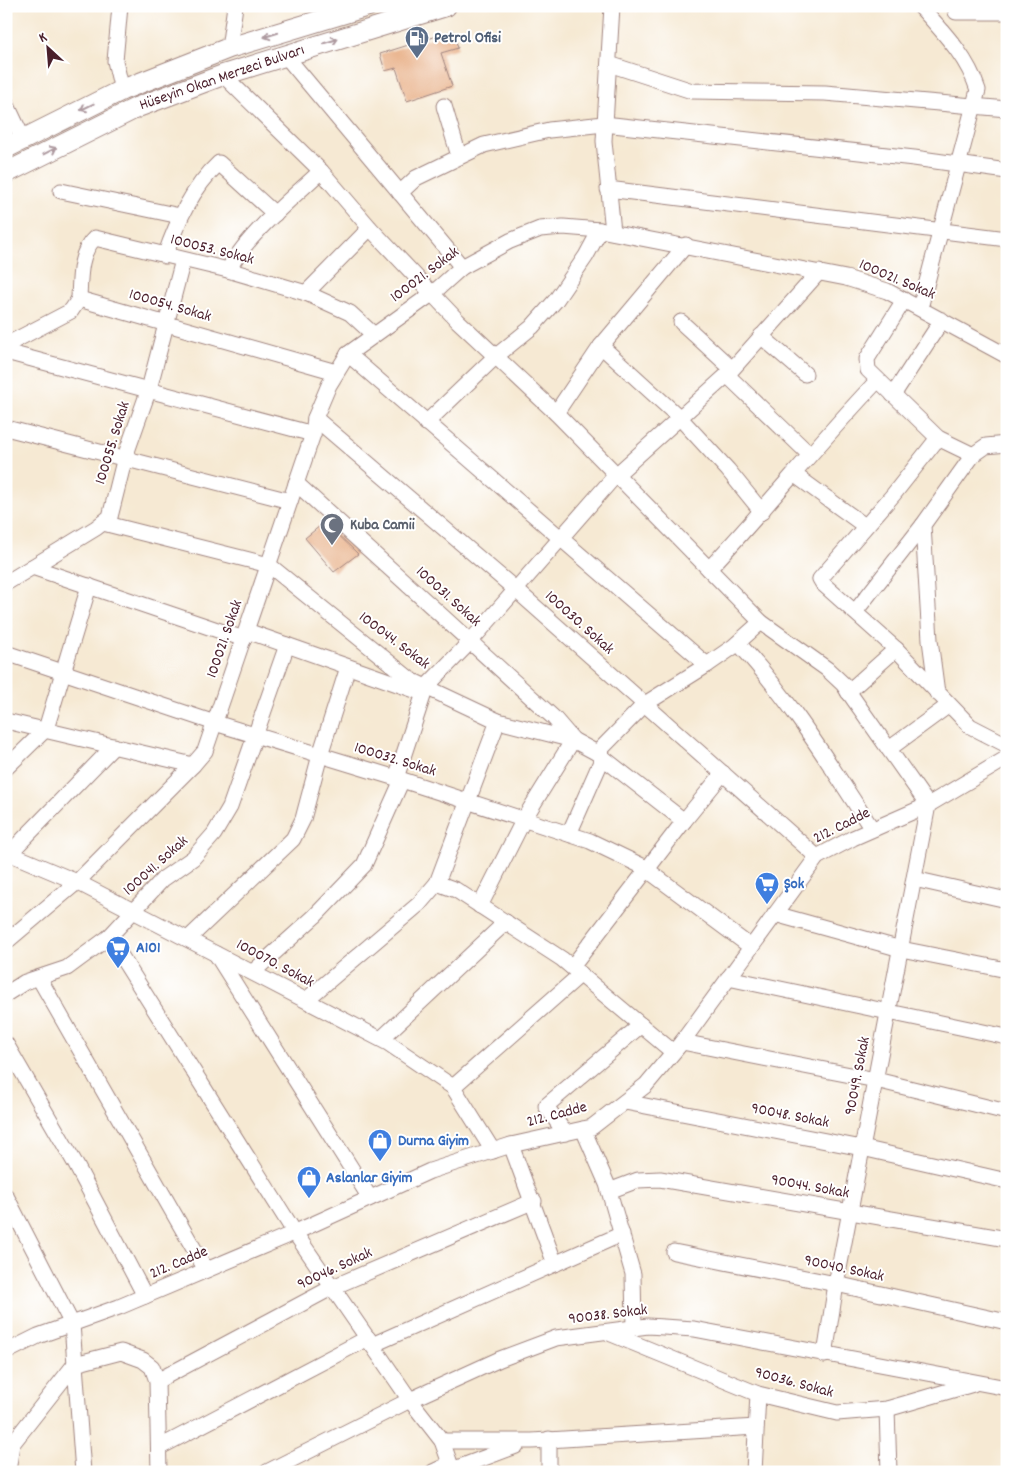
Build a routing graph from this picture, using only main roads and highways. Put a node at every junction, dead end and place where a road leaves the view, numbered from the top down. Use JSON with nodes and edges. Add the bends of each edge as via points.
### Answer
{"nodes":[{"id":1,"x":368,"y":6,"type":"edge"},
{"id":2,"x":446,"y":6,"type":"edge"},
{"id":3,"x":15,"y":143,"type":"edge"},
{"id":4,"x":6,"y":173,"type":"edge"}],
"edges":[{"from":1,"to":3,"type":"main road","name":"Hüseyin Okan Merzeci Bulvarı","one_way":true,"via":[[230,48],[122,90]]},
{"from":4,"to":2,"type":"main road","name":"Hüseyin Okan Merzeci Bulvarı","one_way":true,"via":[[138,107],[223,75]]}]}
